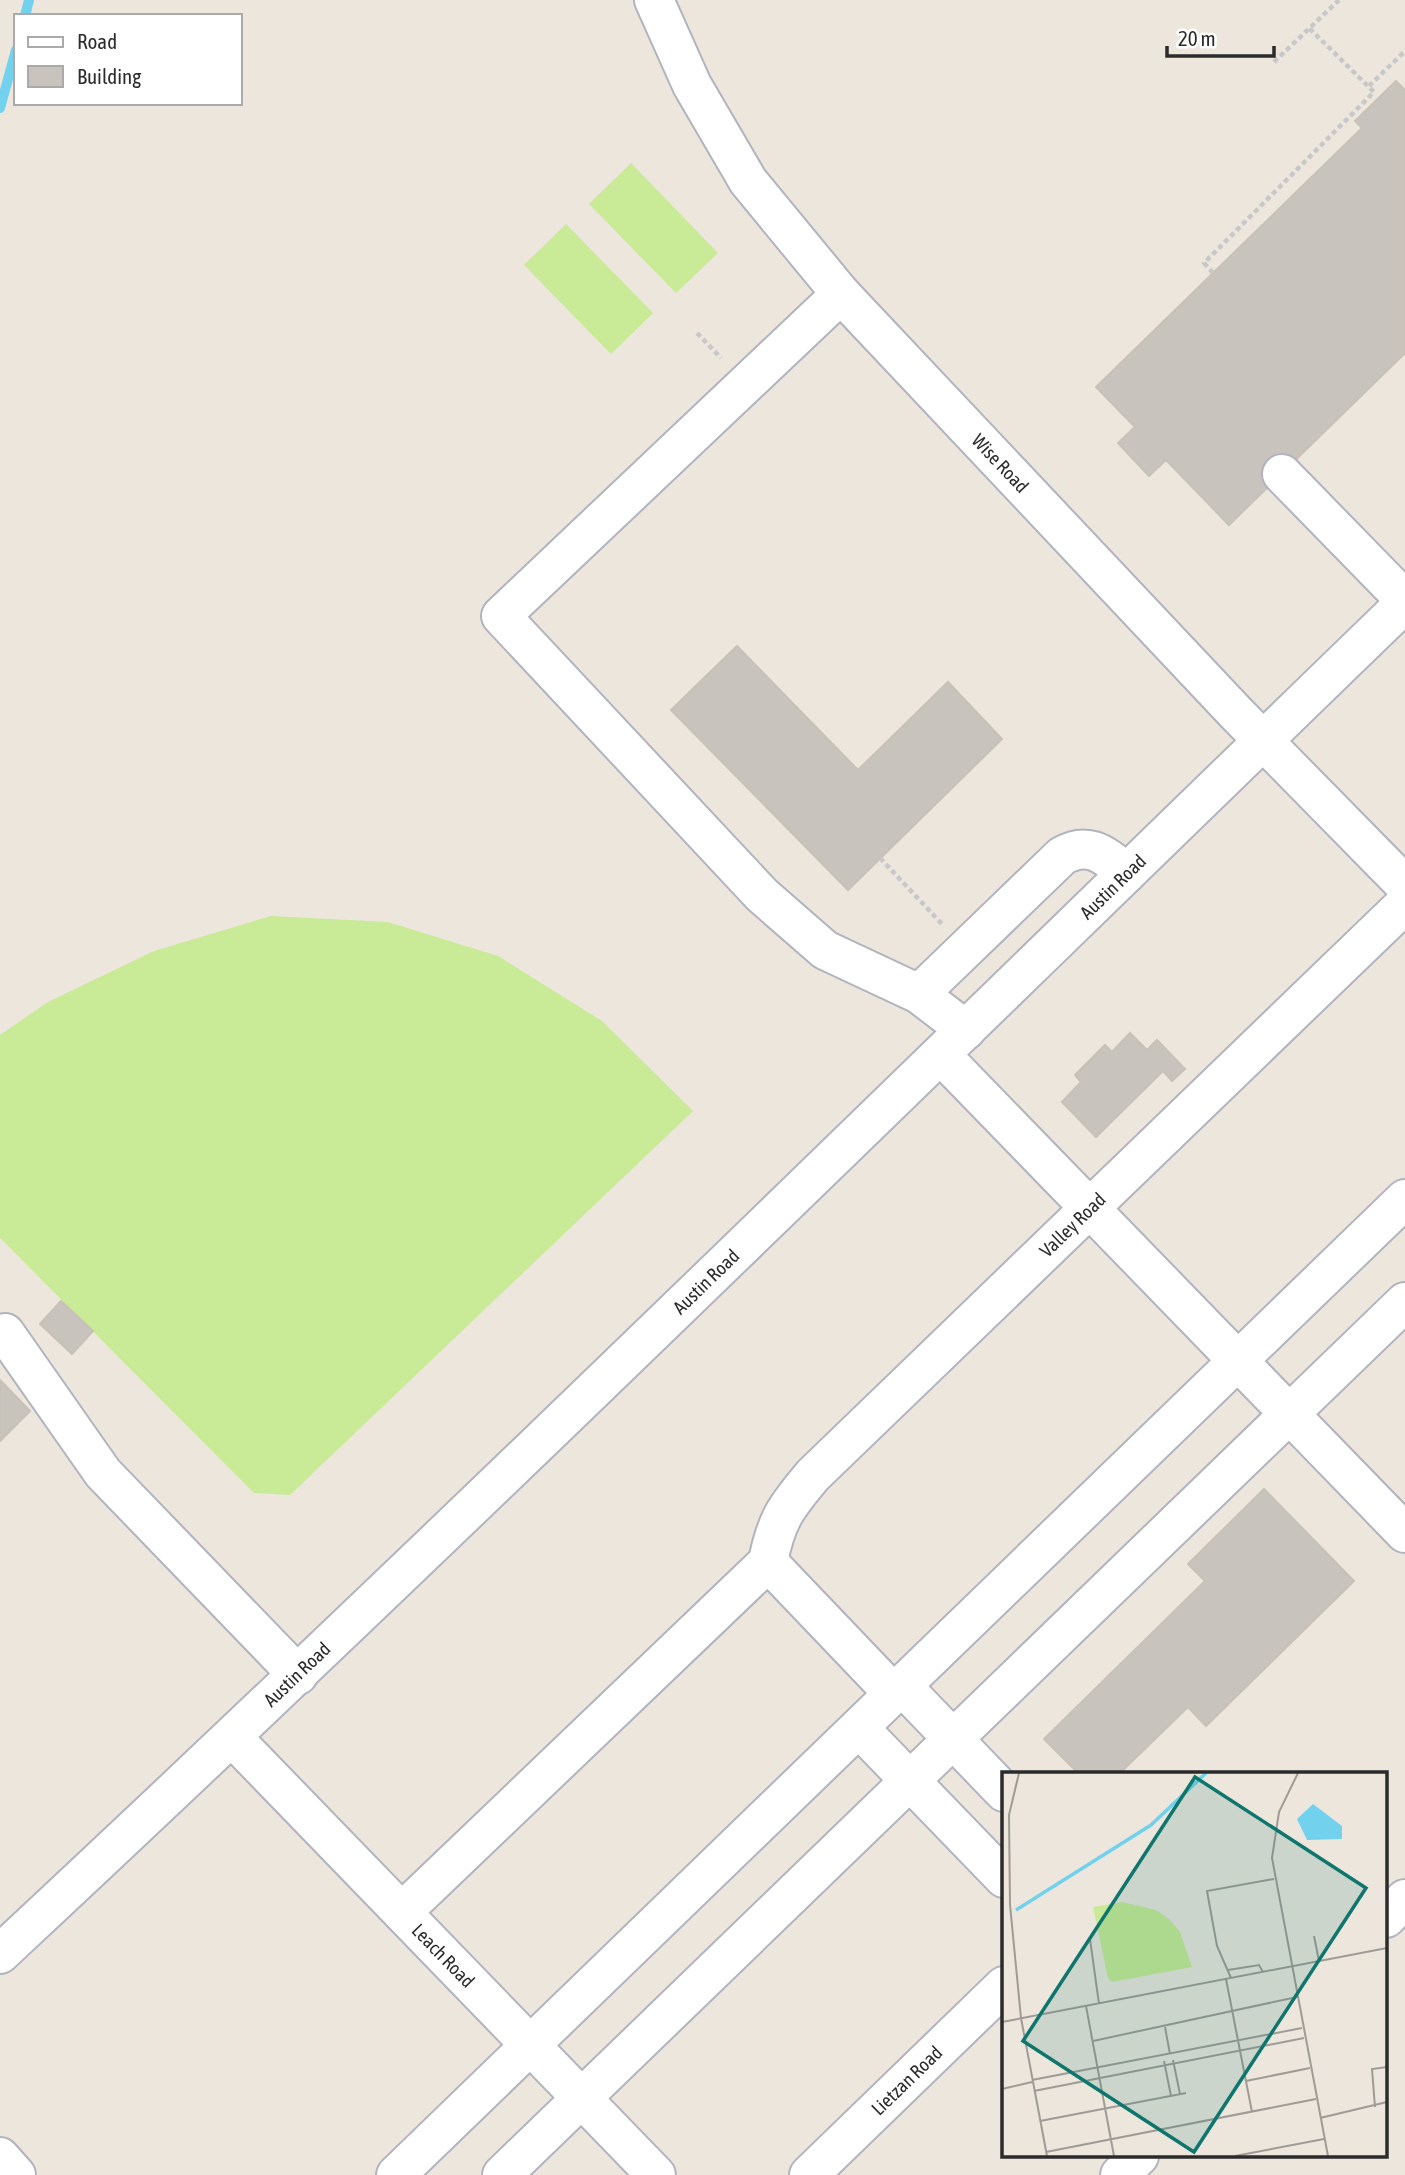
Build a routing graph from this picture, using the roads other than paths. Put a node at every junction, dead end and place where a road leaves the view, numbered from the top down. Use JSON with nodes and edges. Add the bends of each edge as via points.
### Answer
{"nodes":[{"id":1,"x":653,"y":0,"type":"edge"},
{"id":2,"x":841,"y":294,"type":"junction"},
{"id":3,"x":1282,"y":474,"type":"dead end"},
{"id":4,"x":1405,"y":601,"type":"edge"},
{"id":5,"x":1263,"y":740,"type":"junction"},
{"id":6,"x":1127,"y":873,"type":"junction"},
{"id":7,"x":1405,"y":885,"type":"edge"},
{"id":8,"x":1405,"y":904,"type":"edge"},
{"id":9,"x":919,"y":994,"type":"junction"},
{"id":10,"x":954,"y":1043,"type":"junction"},
{"id":11,"x":1405,"y":1199,"type":"edge"},
{"id":12,"x":1091,"y":1209,"type":"junction"},
{"id":13,"x":1405,"y":1301,"type":"edge"},
{"id":14,"x":5,"y":1333,"type":"dead end"},
{"id":15,"x":1238,"y":1361,"type":"junction"},
{"id":16,"x":1289,"y":1413,"type":"junction"},
{"id":17,"x":1405,"y":1532,"type":"edge"},
{"id":18,"x":768,"y":1562,"type":"junction"},
{"id":19,"x":298,"y":1675,"type":"junction"},
{"id":20,"x":898,"y":1690,"type":"junction"},
{"id":21,"x":859,"y":1728,"type":"junction"},
{"id":22,"x":232,"y":1738,"type":"junction"},
{"id":23,"x":953,"y":1739,"type":"junction"},
{"id":24,"x":910,"y":1781,"type":"junction"},
{"id":25,"x":1002,"y":1790,"type":"edge"},
{"id":26,"x":1002,"y":1876,"type":"edge"},
{"id":27,"x":1405,"y":1899,"type":"edge"},
{"id":28,"x":402,"y":1912,"type":"junction"},
{"id":29,"x":1388,"y":1916,"type":"edge"},
{"id":30,"x":0,"y":1954,"type":"edge"},
{"id":31,"x":1002,"y":1988,"type":"edge"},
{"id":32,"x":530,"y":2045,"type":"junction"},
{"id":33,"x":582,"y":2098,"type":"junction"},
{"id":34,"x":0,"y":2158,"type":"edge"},
{"id":35,"x":1137,"y":2158,"type":"edge"},
{"id":36,"x":16,"y":2175,"type":"edge"},
{"id":37,"x":396,"y":2175,"type":"edge"},
{"id":38,"x":502,"y":2175,"type":"edge"},
{"id":39,"x":656,"y":2175,"type":"edge"},
{"id":40,"x":809,"y":2175,"type":"edge"},
{"id":41,"x":1120,"y":2175,"type":"edge"}],
"edges":[{"from":1,"to":2,"type":"street","name":"Wise Road","via":[[692,85],[748,181]]},
{"from":2,"to":5,"type":"street","name":"Wise Road"},
{"from":2,"to":9,"type":"street","via":[[501,616],[762,894],[825,950]]},
{"from":3,"to":4,"type":"street"},
{"from":4,"to":5,"type":"street","name":"Austin Road"},
{"from":5,"to":6,"type":"street","name":"Austin Road"},
{"from":5,"to":7,"type":"street","name":"Wise Road"},
{"from":6,"to":9,"type":"street","via":[[1096,849],[1075,849],[1062,856]]},
{"from":6,"to":10,"type":"street","name":"Austin Road"},
{"from":8,"to":12,"type":"street","name":"Valley Road"},
{"from":9,"to":10,"type":"street"},
{"from":10,"to":12,"type":"street"},
{"from":10,"to":19,"type":"street","name":"Austin Road"},
{"from":11,"to":15,"type":"street"},
{"from":12,"to":15,"type":"street"},
{"from":12,"to":18,"type":"street","name":"Valley Road","via":[[813,1475],[788,1503],[774,1530]]},
{"from":13,"to":16,"type":"street"},
{"from":14,"to":19,"type":"street","via":[[103,1473]]},
{"from":15,"to":16,"type":"street"},
{"from":15,"to":20,"type":"street"},
{"from":16,"to":17,"type":"street"},
{"from":16,"to":23,"type":"street"},
{"from":18,"to":20,"type":"street"},
{"from":18,"to":28,"type":"street"},
{"from":19,"to":22,"type":"street","name":"Austin Road"},
{"from":20,"to":21,"type":"street"},
{"from":20,"to":23,"type":"street"},
{"from":21,"to":24,"type":"street"},
{"from":21,"to":32,"type":"street"},
{"from":22,"to":28,"type":"street","name":"Leach Road"},
{"from":22,"to":30,"type":"street","name":"Austin Road"},
{"from":23,"to":24,"type":"street"},
{"from":23,"to":25,"type":"street"},
{"from":24,"to":26,"type":"street"},
{"from":24,"to":33,"type":"street"},
{"from":27,"to":29,"type":"street"},
{"from":28,"to":32,"type":"street","name":"Leach Road"},
{"from":31,"to":40,"type":"street","name":"Lietzan Road"},
{"from":32,"to":33,"type":"street","name":"Leach Road"},
{"from":32,"to":37,"type":"street"},
{"from":33,"to":38,"type":"street"},
{"from":33,"to":39,"type":"street","name":"Leach Road"},
{"from":34,"to":36,"type":"street"},
{"from":35,"to":41,"type":"street"}]}
